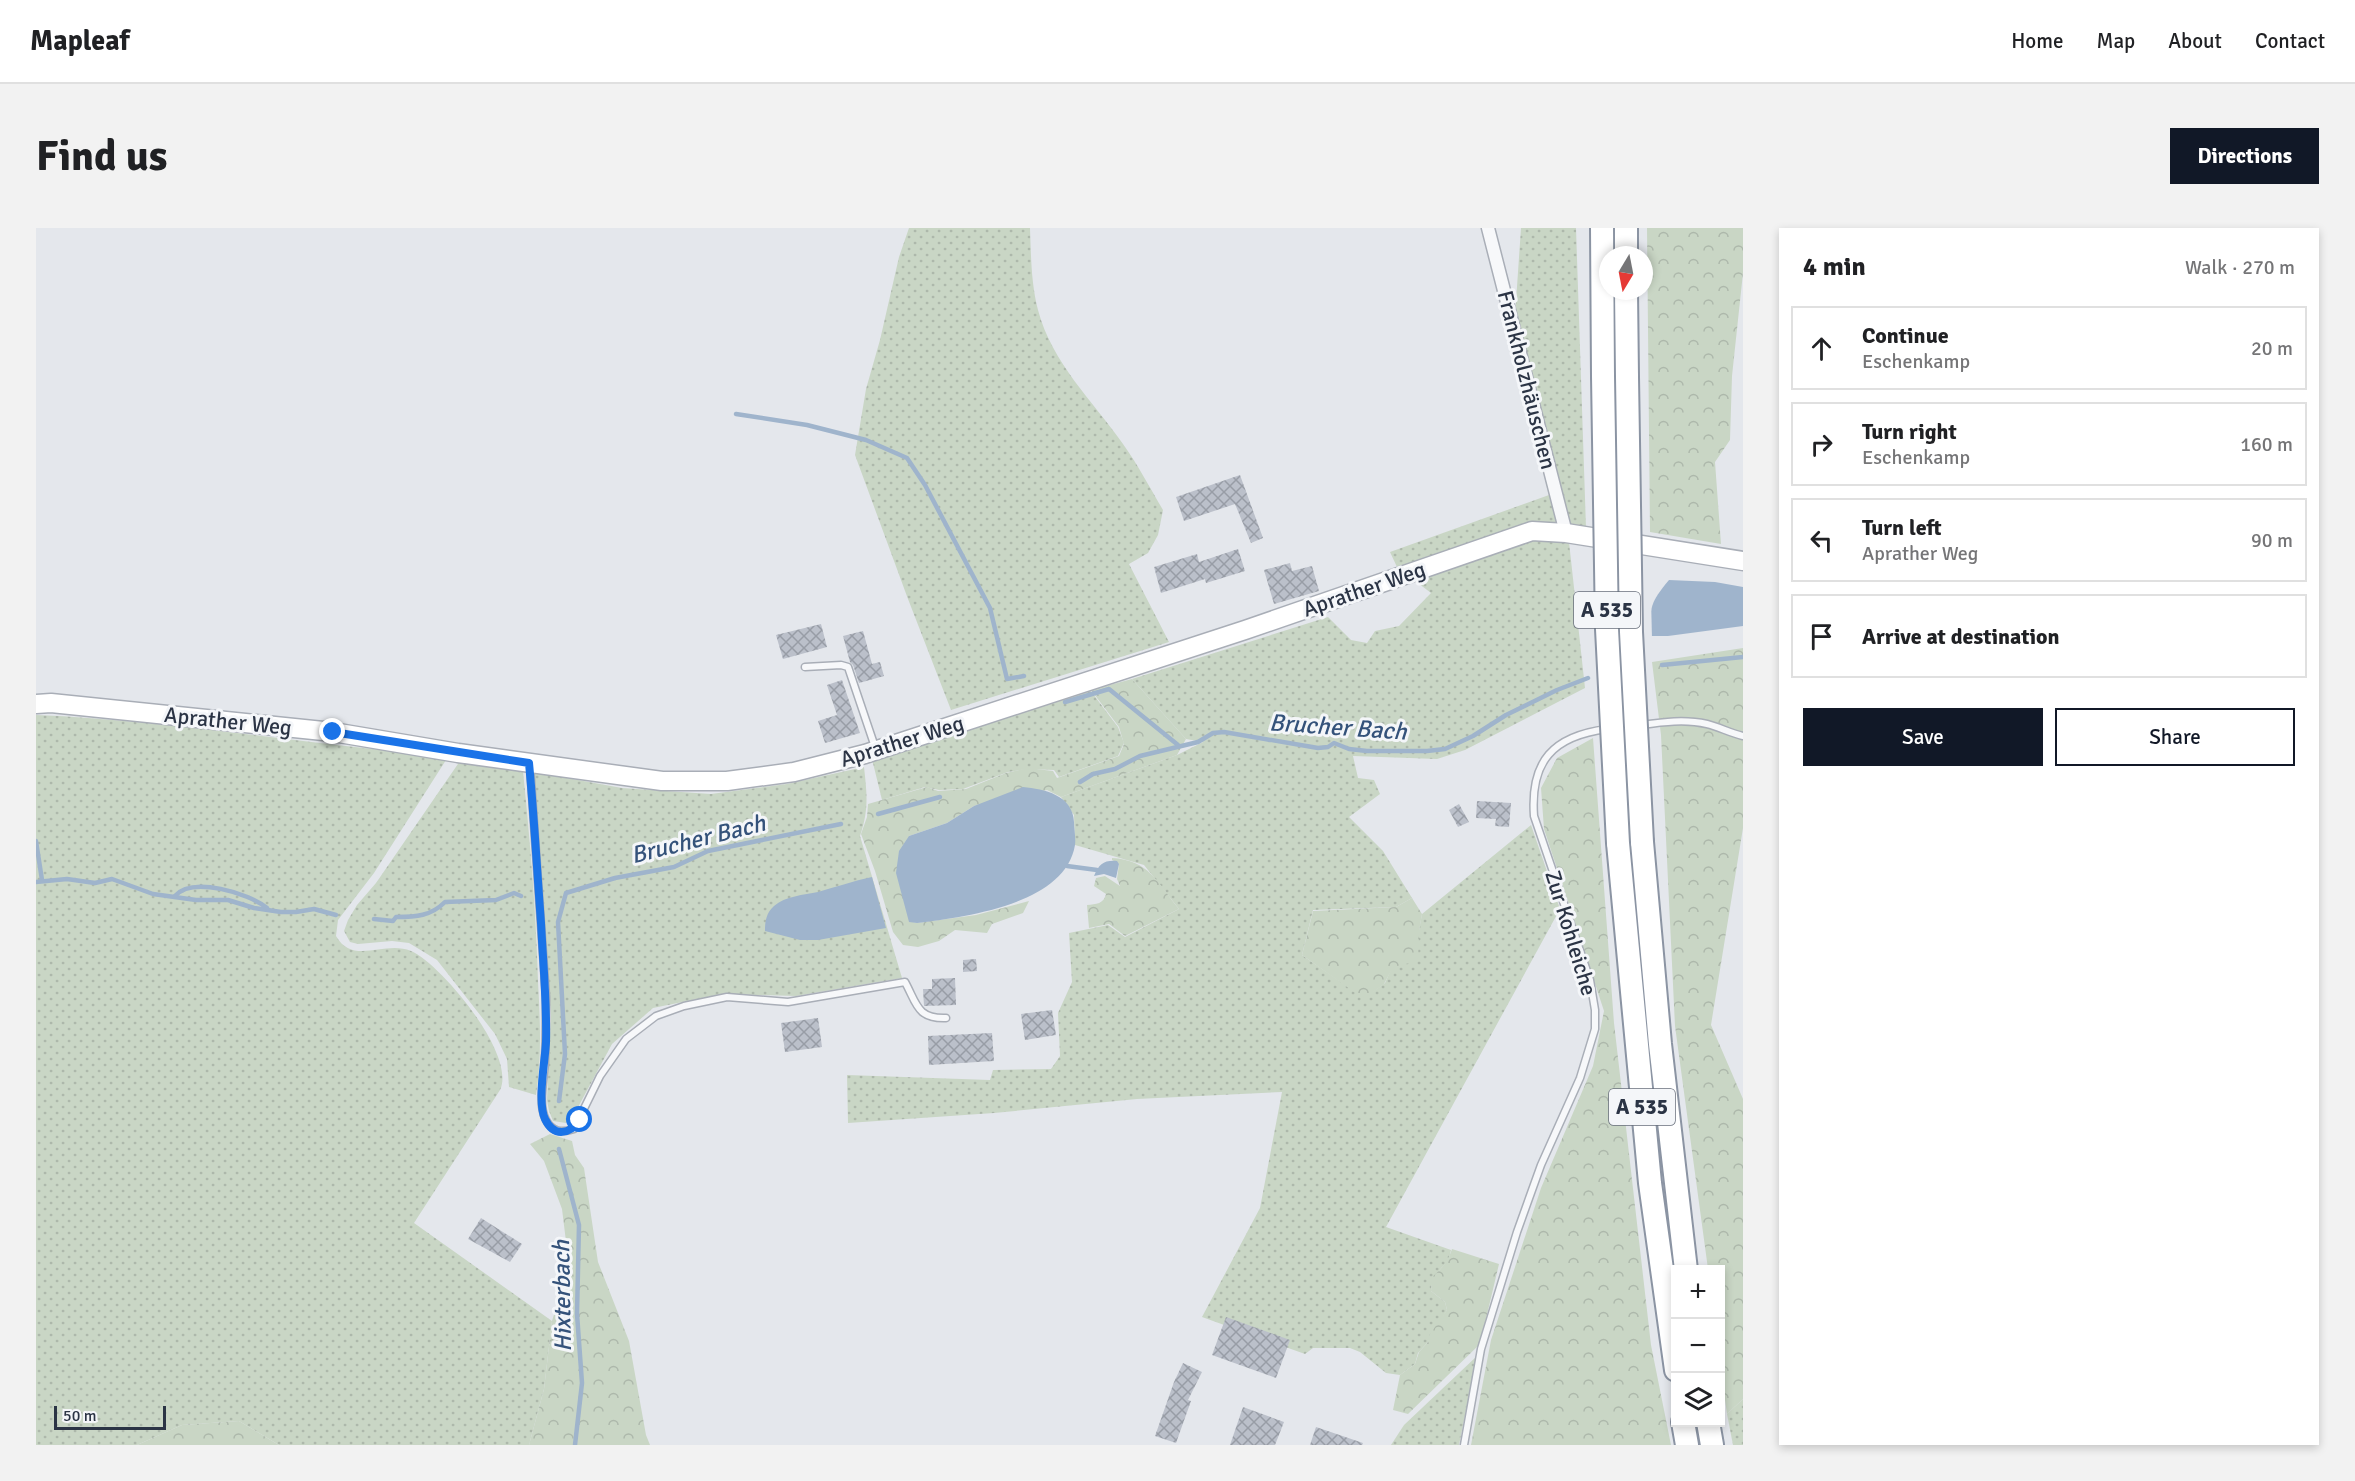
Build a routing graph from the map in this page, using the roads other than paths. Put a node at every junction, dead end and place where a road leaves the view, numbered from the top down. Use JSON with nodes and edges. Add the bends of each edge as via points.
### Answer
{"nodes":[{"id":1,"x":1488,"y":228,"type":"edge"},
{"id":2,"x":1602,"y":228,"type":"edge"},
{"id":3,"x":1626,"y":228,"type":"edge"},
{"id":4,"x":1626,"y":246,"type":"edge"},
{"id":5,"x":1626,"y":300,"type":"edge"},
{"id":6,"x":1566,"y":532,"type":"junction"},
{"id":7,"x":1743,"y":561,"type":"edge"},
{"id":8,"x":805,"y":667,"type":"dead end"},
{"id":9,"x":36,"y":704,"type":"edge"},
{"id":10,"x":1629,"y":726,"type":"dead end"},
{"id":11,"x":1618,"y":728,"type":"dead end"},
{"id":12,"x":1743,"y":736,"type":"edge"},
{"id":13,"x":876,"y":750,"type":"junction"},
{"id":14,"x":529,"y":763,"type":"junction"},
{"id":15,"x":946,"y":1018,"type":"dead end"},
{"id":16,"x":1686,"y":1265,"type":"edge"},
{"id":17,"x":1671,"y":1334,"type":"edge"},
{"id":18,"x":1684,"y":1427,"type":"edge"},
{"id":19,"x":1709,"y":1427,"type":"edge"},
{"id":20,"x":1464,"y":1445,"type":"edge"},
{"id":21,"x":1687,"y":1445,"type":"edge"},
{"id":22,"x":1712,"y":1445,"type":"edge"}],
"edges":[{"from":1,"to":6,"type":"street","name":"Frankholzhäuschen"},
{"from":2,"to":17,"type":"highway","number":"A 535","bridge":true,"via":[[1607,629],[1618,843],[1650,1182]]},
{"from":3,"to":4,"type":"highway"},
{"from":5,"to":16,"type":"highway","number":"A 535","bridge":true,"via":[[1631,632],[1642,842]]},
{"from":6,"to":7,"type":"street","name":"Aprather Weg"},
{"from":6,"to":13,"type":"street","name":"Aprather Weg","via":[[1532,531],[1245,630]]},
{"from":8,"to":13,"type":"lane","via":[[848,667]]},
{"from":9,"to":14,"type":"street","name":"Aprather Weg","via":[[333,732]]},
{"from":10,"to":12,"type":"lane","via":[[1686,721]]},
{"from":11,"to":20,"type":"lane","name":"Zur Kohleiche","via":[[1585,732],[1566,741],[1548,755],[1536,774],[1532,793],[1534,816],[1590,980],[1595,1029],[1580,1078],[1541,1165],[1517,1232],[1481,1349]]},
{"from":13,"to":14,"type":"street","name":"Aprather Weg","via":[[794,772],[727,781],[662,781]]},
{"from":14,"to":15,"type":"lane","via":[[546,997],[542,1103],[552,1129],[574,1129],[600,1076],[626,1039],[656,1016],[684,1006],[727,998],[788,1002],[905,982],[922,1013],[932,1019]]},
{"from":18,"to":21,"type":"highway"},
{"from":19,"to":22,"type":"highway"}]}
